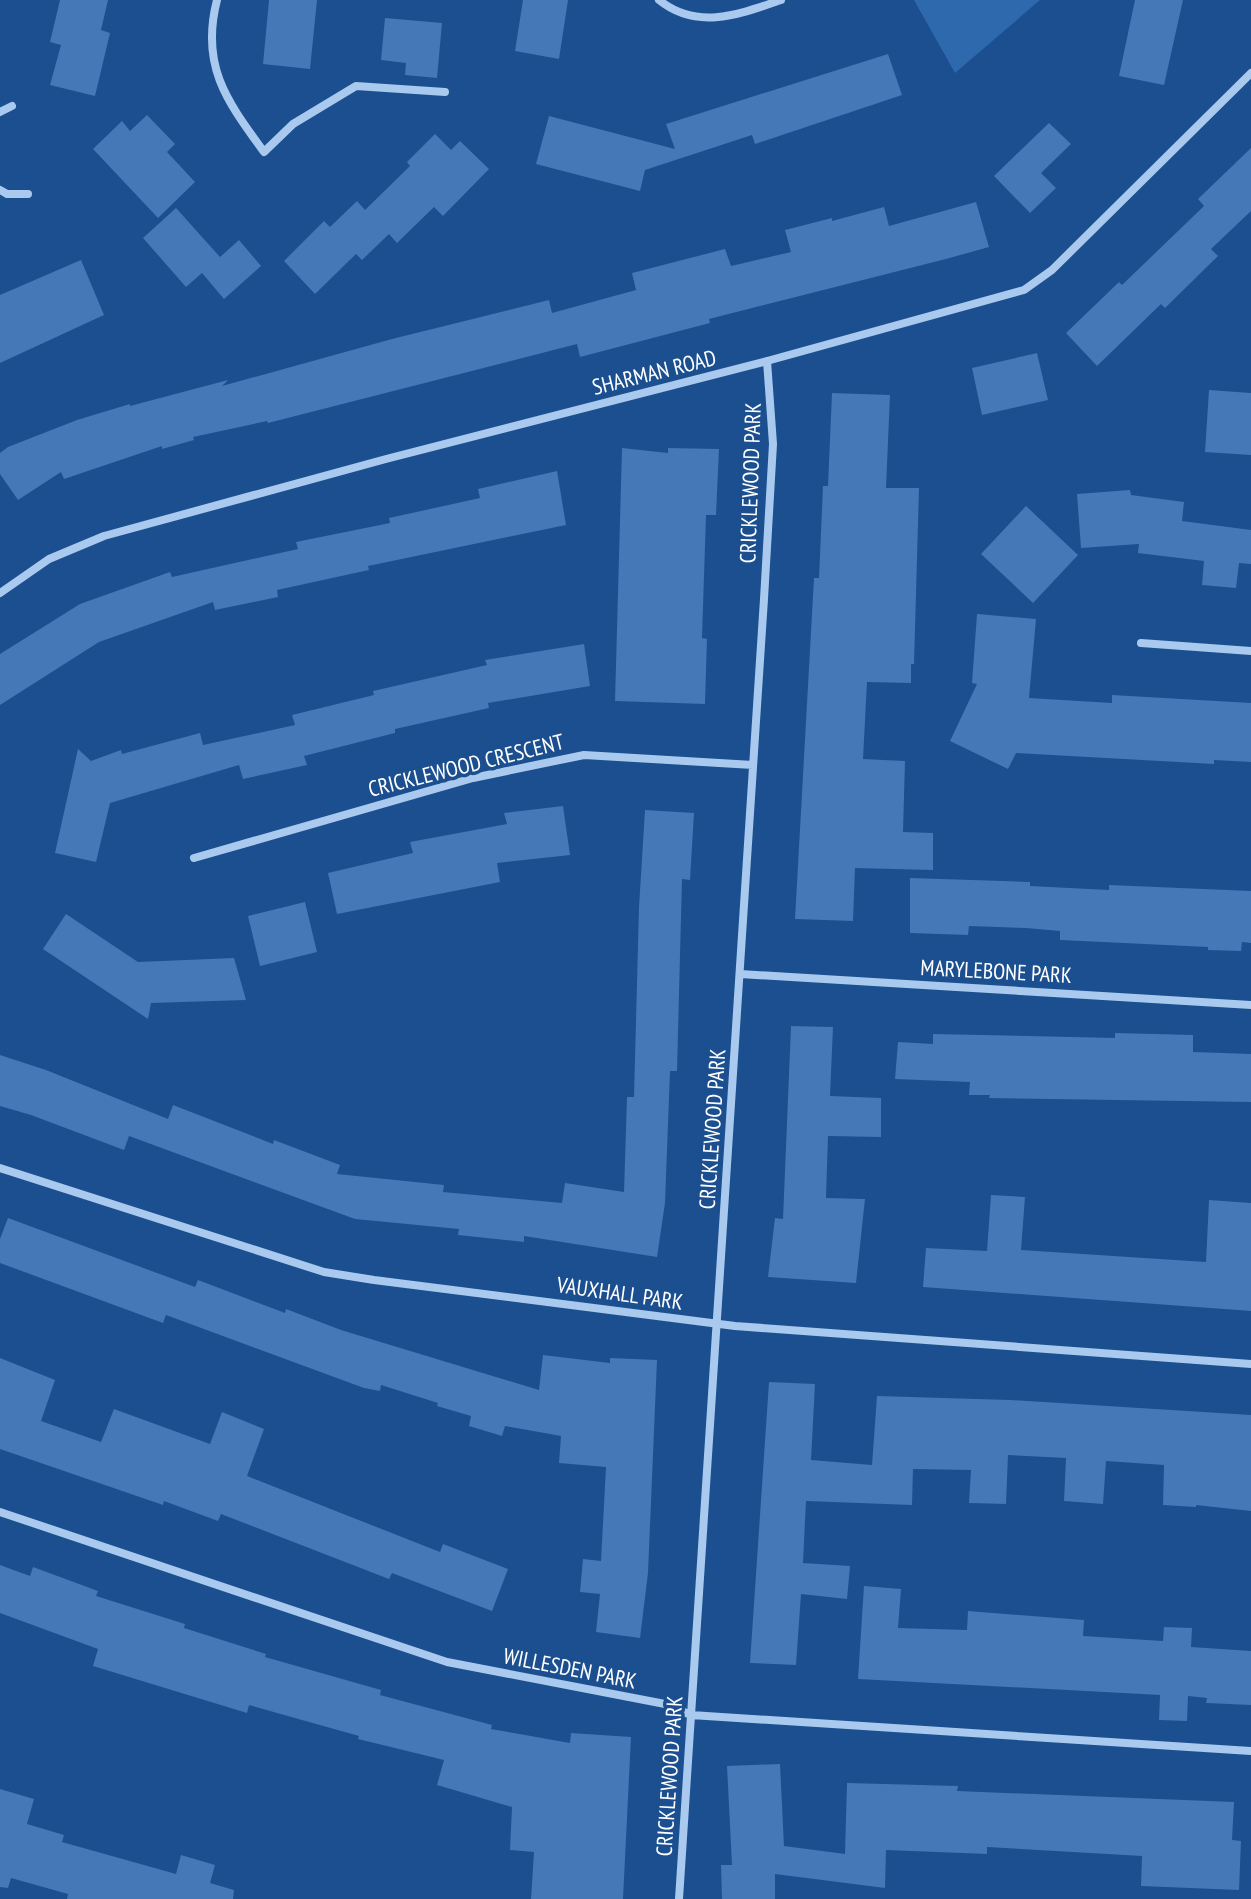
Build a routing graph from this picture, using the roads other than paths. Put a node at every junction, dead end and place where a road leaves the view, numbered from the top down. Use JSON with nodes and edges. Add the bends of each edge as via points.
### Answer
{"nodes":[{"id":1,"x":217,"y":0,"type":"edge"},
{"id":2,"x":659,"y":0,"type":"edge"},
{"id":3,"x":781,"y":0,"type":"edge"},
{"id":4,"x":1251,"y":73,"type":"edge"},
{"id":5,"x":445,"y":92,"type":"dead end"},
{"id":6,"x":12,"y":106,"type":"dead end"},
{"id":7,"x":0,"y":112,"type":"edge"},
{"id":8,"x":0,"y":190,"type":"edge"},
{"id":9,"x":28,"y":194,"type":"dead end"},
{"id":10,"x":767,"y":361,"type":"junction"},
{"id":11,"x":0,"y":593,"type":"edge"},
{"id":12,"x":1141,"y":643,"type":"dead end"},
{"id":13,"x":1251,"y":651,"type":"edge"},
{"id":14,"x":753,"y":765,"type":"junction"},
{"id":15,"x":194,"y":858,"type":"dead end"},
{"id":16,"x":740,"y":974,"type":"junction"},
{"id":17,"x":1251,"y":1005,"type":"edge"},
{"id":18,"x":0,"y":1168,"type":"edge"},
{"id":19,"x":718,"y":1324,"type":"junction"},
{"id":20,"x":1251,"y":1364,"type":"edge"},
{"id":21,"x":0,"y":1512,"type":"edge"},
{"id":22,"x":691,"y":1715,"type":"junction"},
{"id":23,"x":1251,"y":1751,"type":"edge"},
{"id":24,"x":679,"y":1899,"type":"edge"}],
"edges":[{"from":1,"to":5,"type":"street","via":[[211,57],[223,92],[264,152],[293,124],[356,86]]},
{"from":2,"to":3,"type":"street","via":[[687,16],[711,19]]},
{"from":4,"to":10,"type":"street","name":"SHARMAN ROAD","via":[[1052,270],[1024,290]]},
{"from":6,"to":7,"type":"street"},
{"from":8,"to":9,"type":"street"},
{"from":10,"to":11,"type":"street","name":"SHARMAN ROAD","via":[[104,536],[49,559]]},
{"from":10,"to":14,"type":"street","name":"CRICKLEWOOD PARK","via":[[773,444]]},
{"from":12,"to":13,"type":"street"},
{"from":14,"to":15,"type":"street","name":"CRICKLEWOOD CRESCENT","via":[[584,755],[473,778]]},
{"from":14,"to":16,"type":"street","name":"CRICKLEWOOD PARK"},
{"from":16,"to":17,"type":"street","name":"MARYLEBONE PARK"},
{"from":16,"to":19,"type":"street","name":"CRICKLEWOOD PARK"},
{"from":18,"to":19,"type":"street","name":"VAUXHALL PARK","via":[[324,1272]]},
{"from":19,"to":20,"type":"street","name":"VAUXHALL PARK"},
{"from":19,"to":22,"type":"street","name":"CRICKLEWOOD PARK"},
{"from":21,"to":22,"type":"street","name":"WILLESDEN PARK","via":[[447,1662],[665,1704]]},
{"from":22,"to":23,"type":"street","name":"WILLESDEN PARK"},
{"from":22,"to":24,"type":"street","name":"CRICKLEWOOD PARK"}]}
